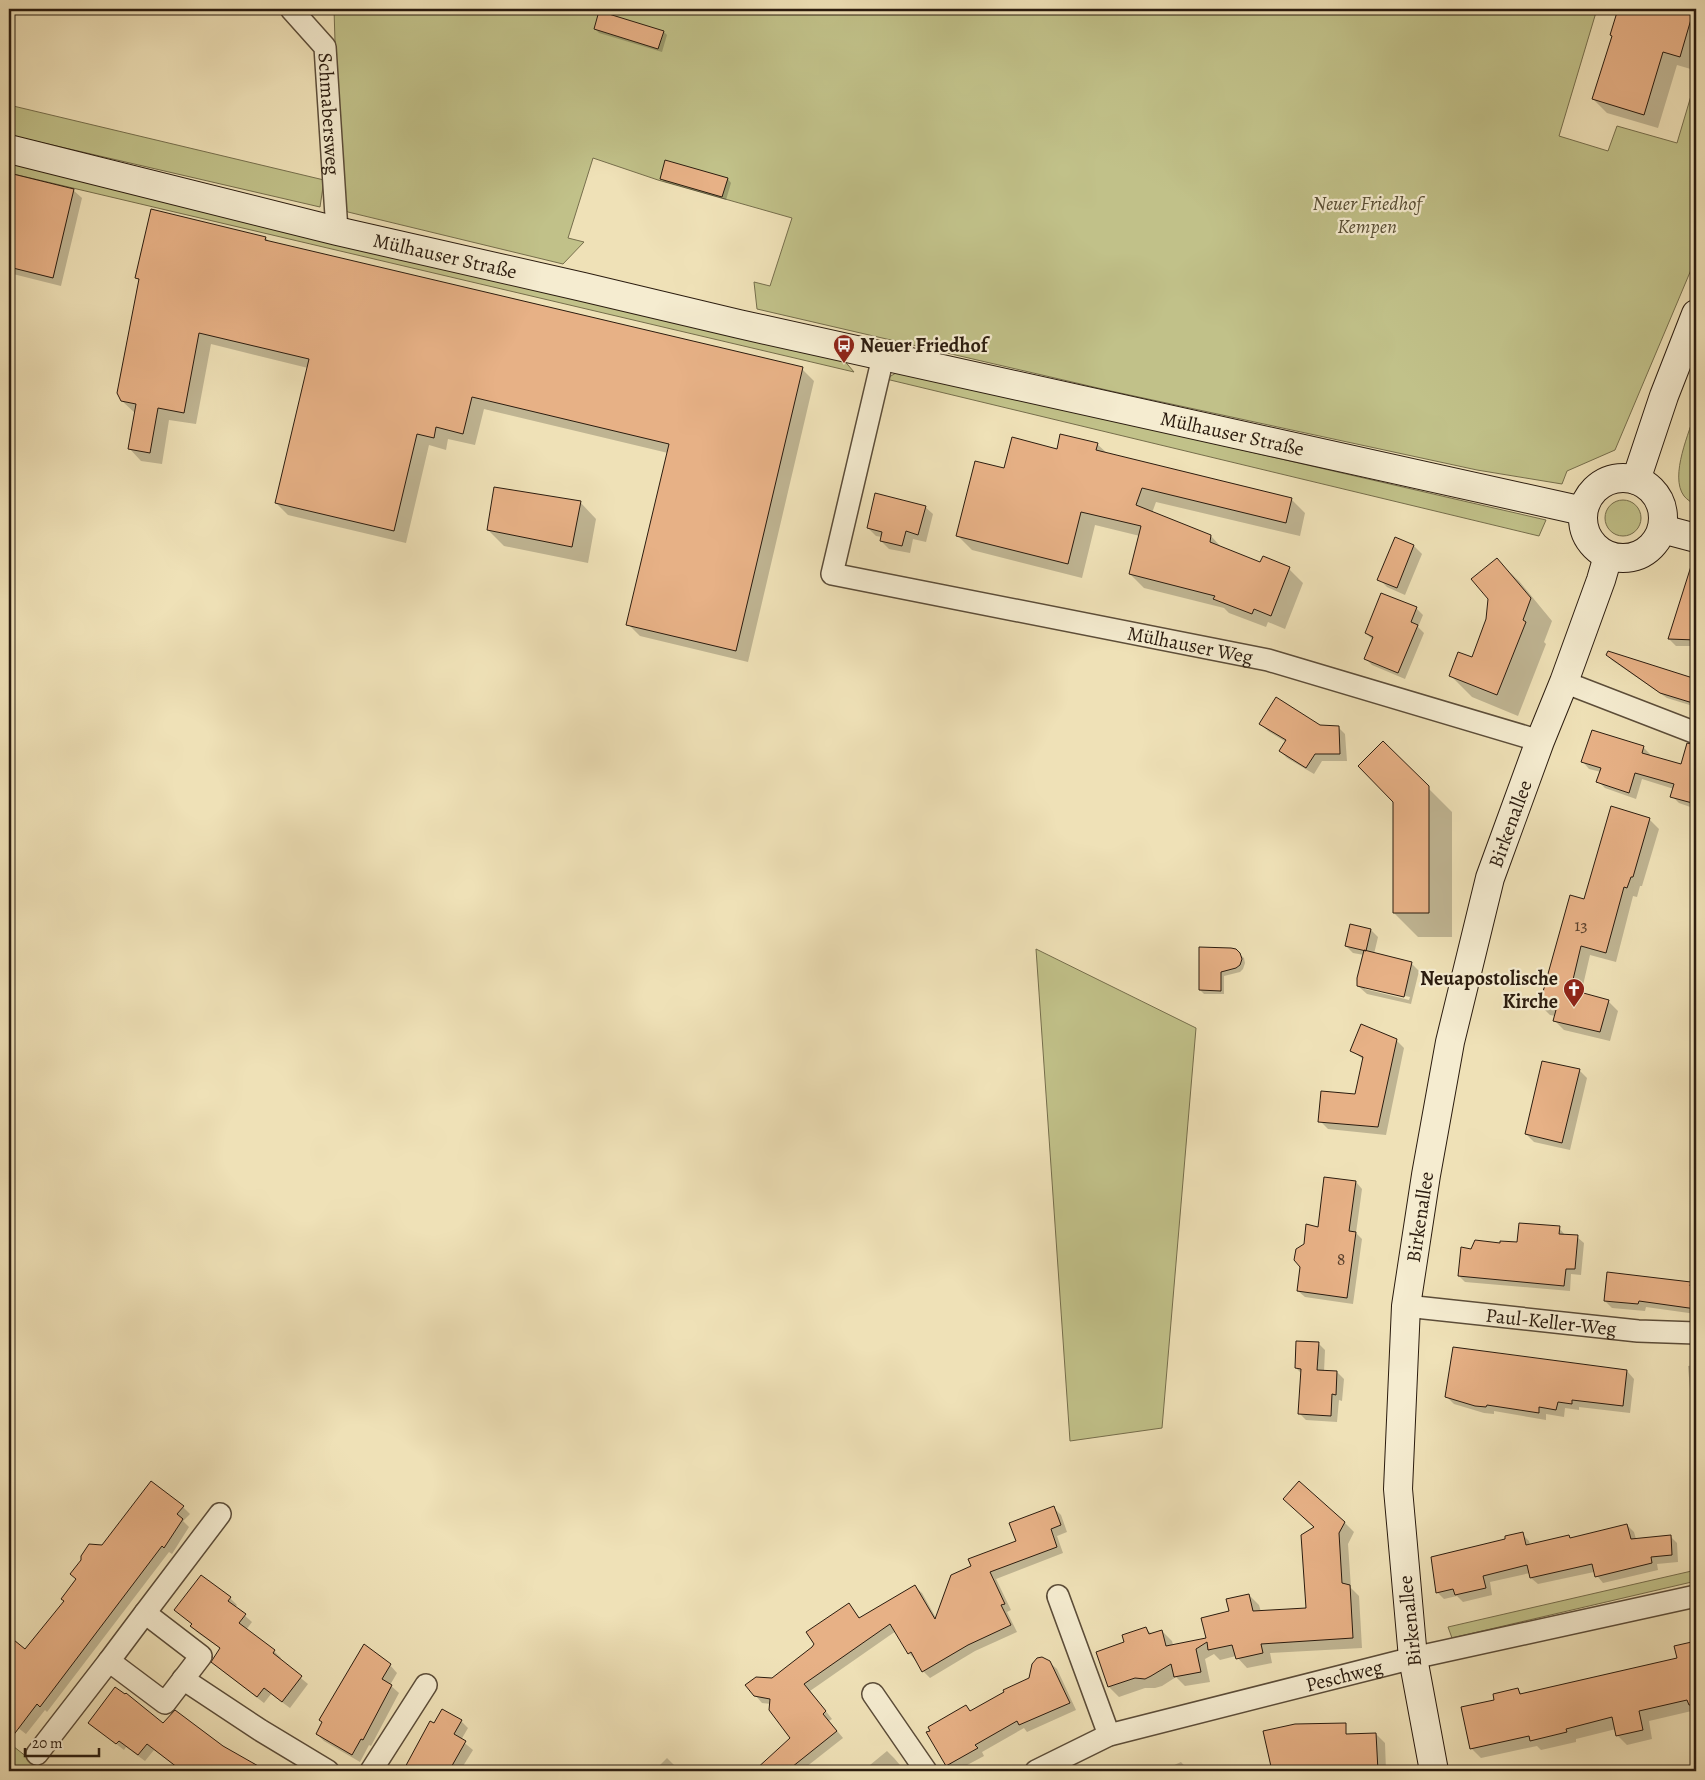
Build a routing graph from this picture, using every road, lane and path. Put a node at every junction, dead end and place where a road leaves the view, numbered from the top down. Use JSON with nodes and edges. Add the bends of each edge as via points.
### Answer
{"nodes":[{"id":1,"x":291,"y":9,"type":"edge"},
{"id":2,"x":9,"y":149,"type":"edge"},
{"id":3,"x":337,"y":231,"type":"junction"},
{"id":4,"x":1696,"y":314,"type":"edge"},
{"id":5,"x":882,"y":357,"type":"junction"},
{"id":6,"x":1636,"y":480,"type":"junction"},
{"id":7,"x":1583,"y":512,"type":"junction"},
{"id":8,"x":1662,"y":529,"type":"junction"},
{"id":9,"x":1696,"y":538,"type":"edge"},
{"id":10,"x":1608,"y":556,"type":"junction"},
{"id":11,"x":1564,"y":682,"type":"junction"},
{"id":12,"x":1696,"y":733,"type":"edge"},
{"id":13,"x":1540,"y":741,"type":"junction"},
{"id":14,"x":1406,"y":1306,"type":"junction"},
{"id":15,"x":1696,"y":1333,"type":"edge"},
{"id":16,"x":220,"y":1514,"type":"dead end"},
{"id":17,"x":1058,"y":1596,"type":"dead end"},
{"id":18,"x":1696,"y":1596,"type":"edge"},
{"id":19,"x":145,"y":1613,"type":"junction"},
{"id":20,"x":1413,"y":1658,"type":"junction"},
{"id":21,"x":109,"y":1661,"type":"junction"},
{"id":22,"x":183,"y":1679,"type":"junction"},
{"id":23,"x":426,"y":1685,"type":"dead end"},
{"id":24,"x":873,"y":1694,"type":"dead end"},
{"id":25,"x":1109,"y":1735,"type":"junction"},
{"id":26,"x":37,"y":1754,"type":"dead end"},
{"id":27,"x":328,"y":1771,"type":"edge"},
{"id":28,"x":371,"y":1771,"type":"edge"},
{"id":29,"x":926,"y":1771,"type":"edge"},
{"id":30,"x":1036,"y":1771,"type":"edge"},
{"id":31,"x":1434,"y":1771,"type":"edge"}],
"edges":[{"from":1,"to":3,"type":"street","name":"Schmabersweg","via":[[325,47]]},
{"from":2,"to":3,"type":"street","name":"Mülhauser Straße"},
{"from":3,"to":5,"type":"street","name":"Mülhauser Straße"},
{"from":4,"to":6,"type":"street"},
{"from":5,"to":7,"type":"street","name":"Mülhauser Straße"},
{"from":5,"to":13,"type":"street","name":"Mülhauser Weg","via":[[832,574],[1268,660]]},
{"from":6,"to":7,"type":"street","via":[[1613,479],[1602,483],[1590,496]]},
{"from":6,"to":8,"type":"street","via":[[1656,495],[1661,506]]},
{"from":7,"to":10,"type":"street","via":[[1588,538],[1596,549]]},
{"from":8,"to":9,"type":"street"},
{"from":8,"to":10,"type":"street","via":[[1656,542],[1635,557]]},
{"from":10,"to":11,"type":"street","name":"Birkenallee"},
{"from":11,"to":12,"type":"street"},
{"from":11,"to":13,"type":"street","name":"Birkenallee"},
{"from":13,"to":14,"type":"street","name":"Birkenallee","via":[[1490,878],[1450,1042]]},
{"from":14,"to":15,"type":"street","name":"Paul-Keller-Weg","via":[[1638,1331]]},
{"from":14,"to":20,"type":"street","name":"Birkenallee","via":[[1398,1489]]},
{"from":16,"to":19,"type":"street"},
{"from":17,"to":25,"type":"street"},
{"from":18,"to":20,"type":"street","name":"Peschweg"},
{"from":19,"to":21,"type":"street"},
{"from":19,"to":22,"type":"street","via":[[201,1656]]},
{"from":20,"to":25,"type":"street","name":"Peschweg"},
{"from":20,"to":31,"type":"street","name":"Birkenallee"},
{"from":21,"to":22,"type":"street","via":[[164,1703]]},
{"from":21,"to":26,"type":"street"},
{"from":22,"to":27,"type":"street"},
{"from":23,"to":28,"type":"street"},
{"from":24,"to":29,"type":"street"},
{"from":25,"to":30,"type":"street","name":"Peschweg"}]}
